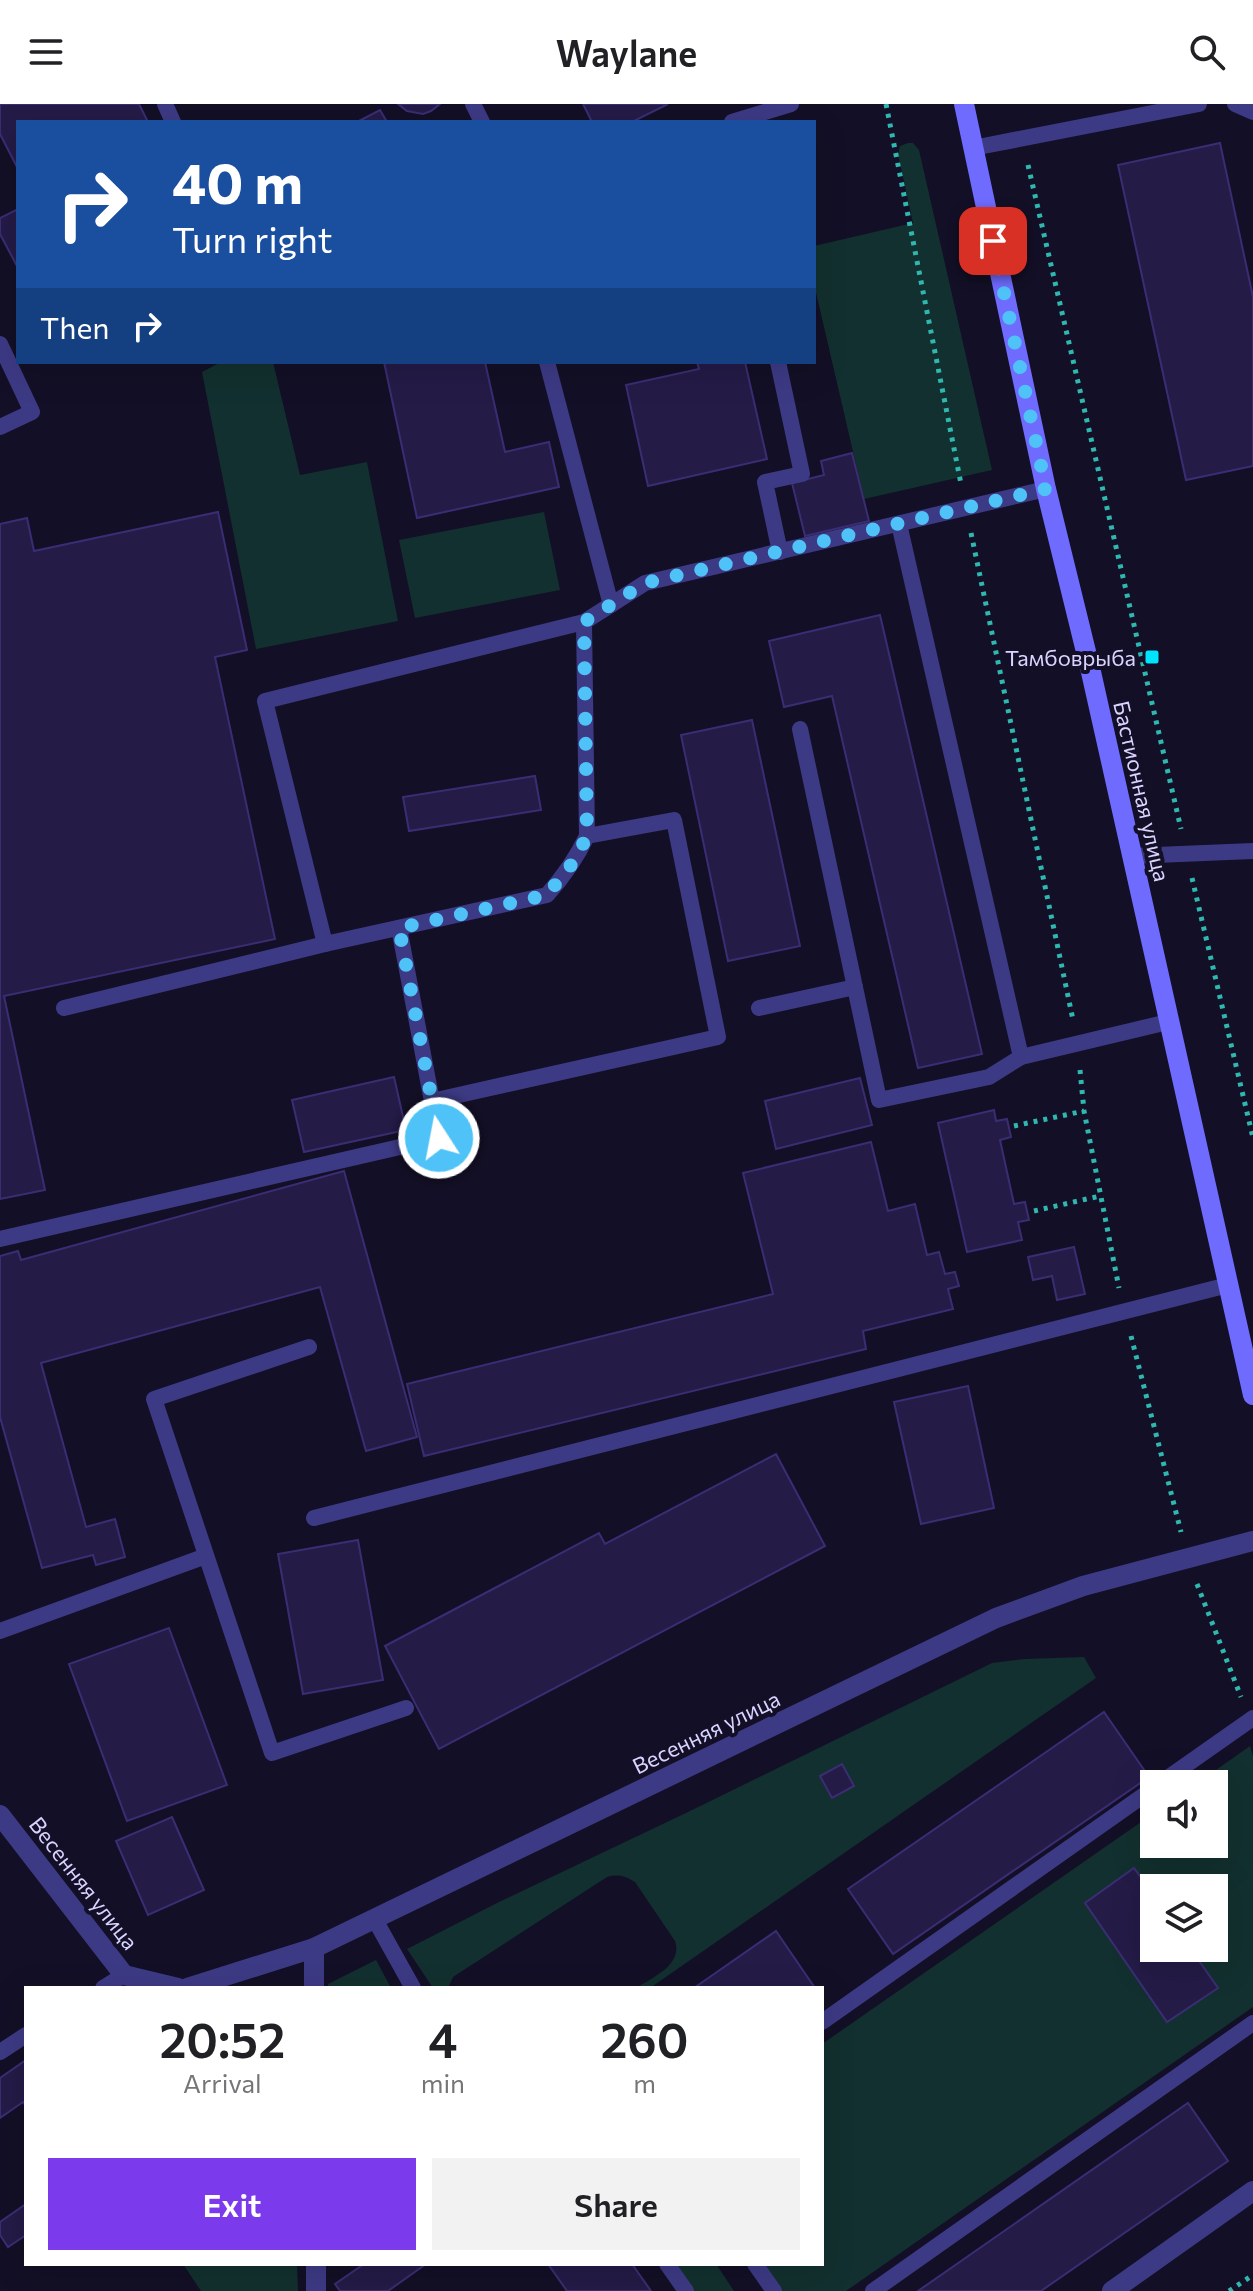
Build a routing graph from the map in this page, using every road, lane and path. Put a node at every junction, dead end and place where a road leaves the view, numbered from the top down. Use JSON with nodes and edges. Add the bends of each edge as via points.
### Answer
{"nodes":[{"id":1,"x":791,"y":104,"type":"edge"},
{"id":2,"x":886,"y":104,"type":"edge"},
{"id":3,"x":964,"y":104,"type":"edge"},
{"id":4,"x":1199,"y":104,"type":"edge"},
{"id":5,"x":1235,"y":104,"type":"edge"},
{"id":6,"x":1253,"y":112,"type":"edge"},
{"id":7,"x":739,"y":120,"type":"edge"},
{"id":8,"x":1022,"y":138,"type":"junction"},
{"id":9,"x":973,"y":148,"type":"junction"},
{"id":10,"x":0,"y":344,"type":"edge"},
{"id":11,"x":23,"y":364,"type":"edge"},
{"id":12,"x":548,"y":364,"type":"edge"},
{"id":13,"x":778,"y":364,"type":"edge"},
{"id":14,"x":12,"y":369,"type":"junction"},
{"id":15,"x":0,"y":427,"type":"edge"},
{"id":16,"x":1046,"y":489,"type":"junction"},
{"id":17,"x":965,"y":507,"type":"junction"},
{"id":18,"x":899,"y":524,"type":"junction"},
{"id":19,"x":780,"y":552,"type":"junction"},
{"id":20,"x":611,"y":605,"type":"junction"},
{"id":21,"x":584,"y":622,"type":"junction"},
{"id":22,"x":800,"y":729,"type":"dead end"},
{"id":23,"x":587,"y":836,"type":"junction"},
{"id":24,"x":1253,"y":851,"type":"edge"},
{"id":25,"x":1186,"y":854,"type":"junction"},
{"id":26,"x":1132,"y":856,"type":"junction"},
{"id":27,"x":399,"y":928,"type":"junction"},
{"id":28,"x":325,"y":944,"type":"junction"},
{"id":29,"x":855,"y":987,"type":"junction"},
{"id":30,"x":64,"y":1008,"type":"dead end"},
{"id":31,"x":759,"y":1008,"type":"dead end"},
{"id":32,"x":1168,"y":1022,"type":"junction"},
{"id":33,"x":1021,"y":1057,"type":"junction"},
{"id":34,"x":432,"y":1101,"type":"junction"},
{"id":35,"x":1084,"y":1111,"type":"dead end"},
{"id":36,"x":1014,"y":1126,"type":"dead end"},
{"id":37,"x":1253,"y":1138,"type":"edge"},
{"id":38,"x":1100,"y":1196,"type":"dead end"},
{"id":39,"x":1034,"y":1211,"type":"dead end"},
{"id":40,"x":0,"y":1239,"type":"edge"},
{"id":41,"x":1228,"y":1285,"type":"junction"},
{"id":42,"x":309,"y":1347,"type":"dead end"},
{"id":43,"x":1253,"y":1395,"type":"edge"},
{"id":44,"x":314,"y":1518,"type":"dead end"},
{"id":45,"x":1253,"y":1541,"type":"edge"},
{"id":46,"x":206,"y":1556,"type":"junction"},
{"id":47,"x":1187,"y":1558,"type":"junction"},
{"id":48,"x":0,"y":1631,"type":"edge"},
{"id":49,"x":406,"y":1708,"type":"dead end"},
{"id":50,"x":1251,"y":1719,"type":"edge"},
{"id":51,"x":1179,"y":1770,"type":"edge"},
{"id":52,"x":1140,"y":1798,"type":"edge"},
{"id":53,"x":0,"y":1815,"type":"edge"},
{"id":54,"x":374,"y":1918,"type":"junction"},
{"id":55,"x":314,"y":1948,"type":"junction"},
{"id":56,"x":124,"y":1975,"type":"junction"},
{"id":57,"x":106,"y":1986,"type":"edge"},
{"id":58,"x":170,"y":1986,"type":"edge"},
{"id":59,"x":193,"y":1986,"type":"edge"},
{"id":60,"x":314,"y":1986,"type":"edge"},
{"id":61,"x":412,"y":1986,"type":"edge"},
{"id":62,"x":824,"y":2021,"type":"edge"},
{"id":63,"x":1253,"y":2023,"type":"edge"},
{"id":64,"x":24,"y":2036,"type":"edge"},
{"id":65,"x":0,"y":2052,"type":"edge"},
{"id":66,"x":1253,"y":2191,"type":"edge"},
{"id":67,"x":316,"y":2266,"type":"edge"},
{"id":68,"x":668,"y":2266,"type":"edge"},
{"id":69,"x":756,"y":2266,"type":"edge"},
{"id":70,"x":1253,"y":2275,"type":"edge"},
{"id":71,"x":316,"y":2291,"type":"edge"},
{"id":72,"x":686,"y":2291,"type":"edge"},
{"id":73,"x":774,"y":2291,"type":"edge"},
{"id":74,"x":873,"y":2291,"type":"edge"},
{"id":75,"x":1112,"y":2291,"type":"edge"},
{"id":76,"x":1229,"y":2291,"type":"edge"}],
"edges":[{"from":1,"to":7,"type":"lane"},
{"from":2,"to":17,"type":"path"},
{"from":3,"to":9,"type":"main road","name":"Бастионная улица"},
{"from":4,"to":8,"type":"lane"},
{"from":5,"to":6,"type":"lane"},
{"from":8,"to":9,"type":"lane"},
{"from":8,"to":25,"type":"path"},
{"from":9,"to":16,"type":"main road","name":"Бастионная улица"},
{"from":10,"to":14,"type":"lane"},
{"from":11,"to":14,"type":"lane"},
{"from":12,"to":20,"type":"lane"},
{"from":13,"to":19,"type":"lane","via":[[802,474],[765,482]]},
{"from":14,"to":15,"type":"lane","via":[[32,412]]},
{"from":16,"to":17,"type":"lane"},
{"from":16,"to":26,"type":"main road","name":"Бастионная улица"},
{"from":17,"to":18,"type":"lane"},
{"from":18,"to":19,"type":"lane"},
{"from":18,"to":33,"type":"lane"},
{"from":19,"to":20,"type":"lane","via":[[645,583]]},
{"from":20,"to":21,"type":"lane"},
{"from":21,"to":23,"type":"lane"},
{"from":21,"to":28,"type":"lane","via":[[265,701]]},
{"from":22,"to":29,"type":"lane"},
{"from":23,"to":27,"type":"lane","via":[[547,895]]},
{"from":23,"to":34,"type":"lane","via":[[674,820],[718,1037]]},
{"from":24,"to":25,"type":"lane"},
{"from":25,"to":26,"type":"lane"},
{"from":25,"to":37,"type":"path"},
{"from":26,"to":32,"type":"main road","name":"Бастионная улица"},
{"from":27,"to":28,"type":"lane"},
{"from":27,"to":34,"type":"lane"},
{"from":28,"to":30,"type":"lane"},
{"from":29,"to":31,"type":"lane"},
{"from":29,"to":33,"type":"lane","via":[[879,1100],[989,1077]]},
{"from":32,"to":33,"type":"lane"},
{"from":32,"to":41,"type":"main road","name":"Бастионная улица"},
{"from":34,"to":40,"type":"lane","via":[[439,1138]]},
{"from":35,"to":36,"type":"path"},
{"from":38,"to":39,"type":"path"},
{"from":41,"to":43,"type":"main road","name":"Бастионная улица"},
{"from":41,"to":44,"type":"lane"},
{"from":42,"to":46,"type":"lane","via":[[154,1399]]},
{"from":45,"to":47,"type":"street","name":"Весенняя улица"},
{"from":46,"to":48,"type":"lane"},
{"from":46,"to":49,"type":"lane","via":[[272,1753]]},
{"from":47,"to":50,"type":"path"},
{"from":47,"to":54,"type":"street","name":"Весенняя улица","via":[[1083,1586],[996,1618]]},
{"from":50,"to":51,"type":"lane"},
{"from":52,"to":62,"type":"lane"},
{"from":53,"to":56,"type":"street","name":"Весенняя улица"},
{"from":54,"to":55,"type":"street","name":"Весенняя улица"},
{"from":54,"to":61,"type":"lane"},
{"from":55,"to":59,"type":"street","name":"Весенняя улица"},
{"from":55,"to":60,"type":"street"},
{"from":56,"to":57,"type":"lane"},
{"from":56,"to":58,"type":"street","name":"Весенняя улица"},
{"from":63,"to":74,"type":"lane"},
{"from":64,"to":65,"type":"lane"},
{"from":66,"to":75,"type":"street"},
{"from":67,"to":71,"type":"street"},
{"from":68,"to":72,"type":"lane"},
{"from":69,"to":73,"type":"lane"},
{"from":70,"to":76,"type":"path"}]}
